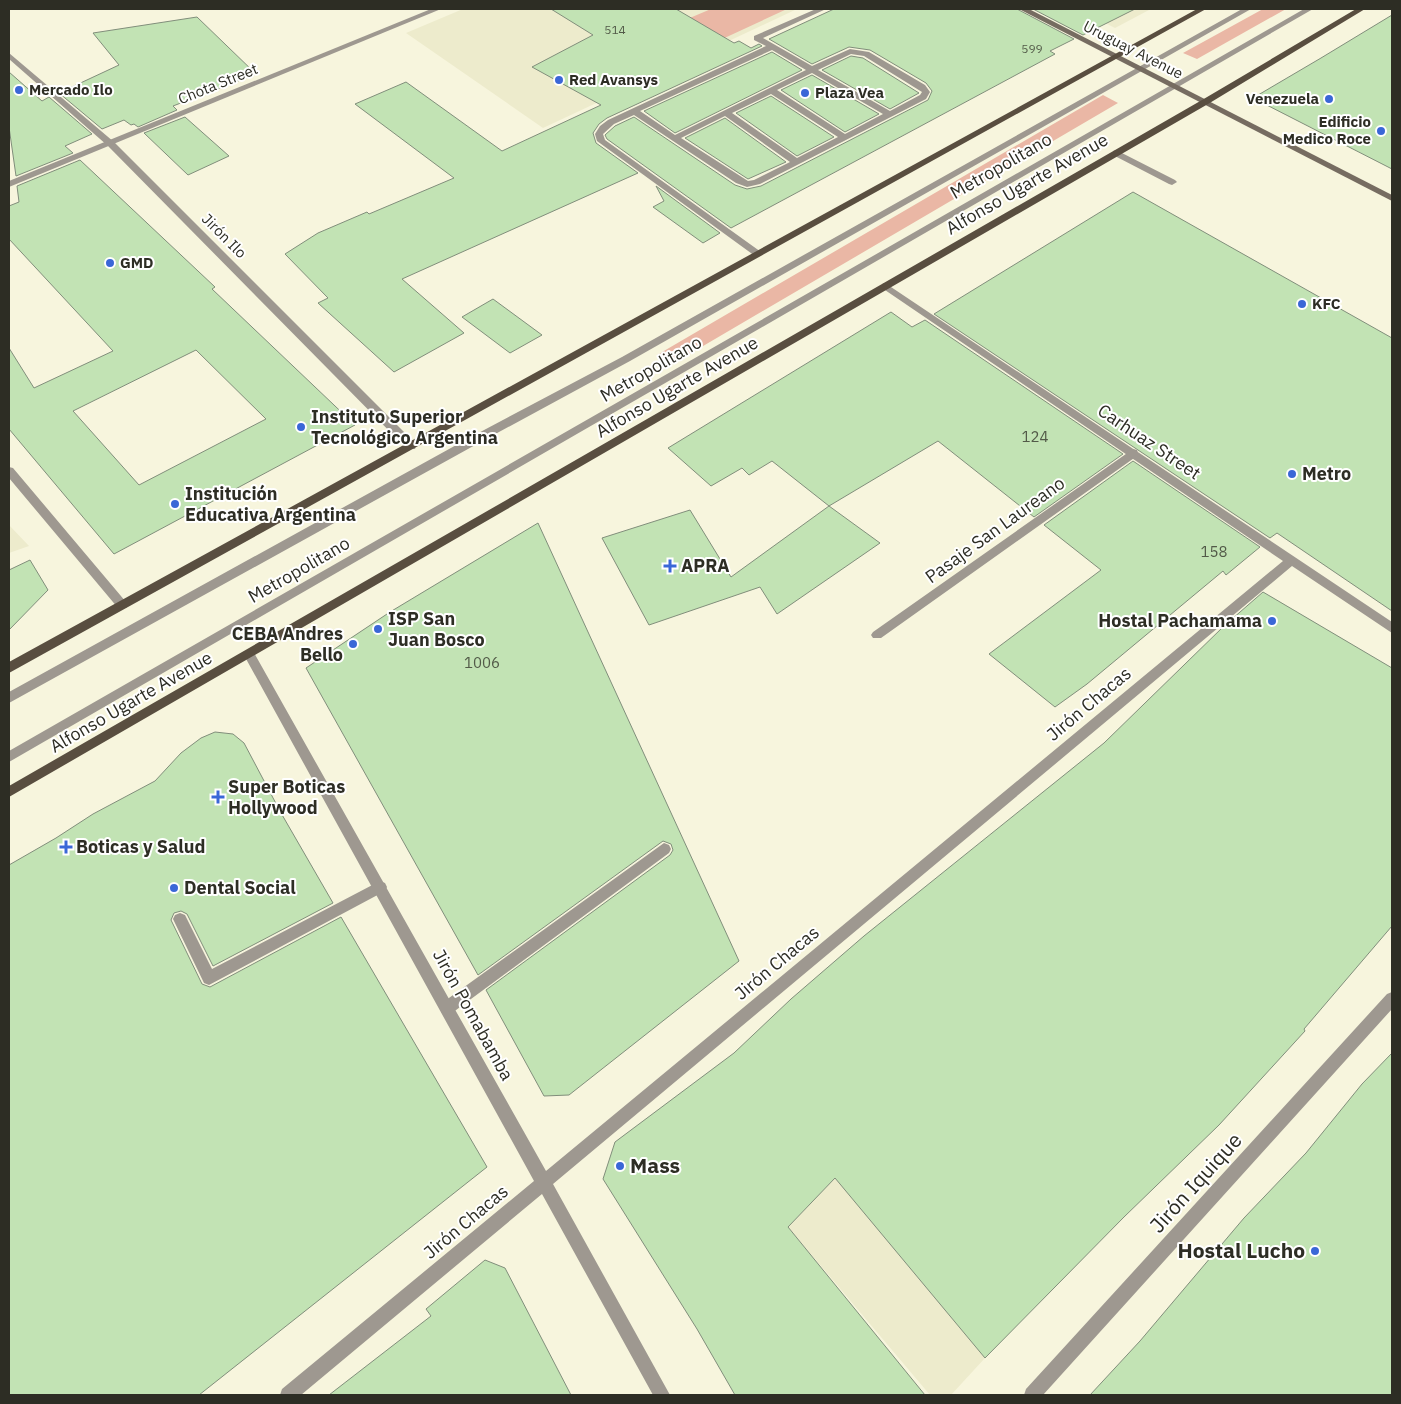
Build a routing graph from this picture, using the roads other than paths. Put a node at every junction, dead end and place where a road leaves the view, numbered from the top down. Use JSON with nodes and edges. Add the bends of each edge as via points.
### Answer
{"nodes":[{"id":1,"x":437,"y":9,"type":"edge"},
{"id":2,"x":822,"y":9,"type":"edge"},
{"id":3,"x":1023,"y":9,"type":"edge"},
{"id":4,"x":1202,"y":9,"type":"edge"},
{"id":5,"x":1247,"y":9,"type":"edge"},
{"id":6,"x":1309,"y":9,"type":"edge"},
{"id":7,"x":1361,"y":9,"type":"edge"},
{"id":8,"x":771,"y":47,"type":"junction"},
{"id":9,"x":9,"y":54,"type":"edge"},
{"id":10,"x":1116,"y":56,"type":"junction"},
{"id":11,"x":814,"y":69,"type":"junction"},
{"id":12,"x":1140,"y":69,"type":"junction"},
{"id":13,"x":1175,"y":87,"type":"junction"},
{"id":14,"x":771,"y":90,"type":"junction"},
{"id":15,"x":1204,"y":102,"type":"junction"},
{"id":16,"x":634,"y":111,"type":"junction"},
{"id":17,"x":726,"y":113,"type":"junction"},
{"id":18,"x":889,"y":114,"type":"junction"},
{"id":19,"x":675,"y":138,"type":"junction"},
{"id":20,"x":844,"y":138,"type":"junction"},
{"id":21,"x":111,"y":144,"type":"junction"},
{"id":22,"x":1116,"y":153,"type":"junction"},
{"id":23,"x":796,"y":162,"type":"junction"},
{"id":24,"x":1172,"y":182,"type":"dead end"},
{"id":25,"x":9,"y":184,"type":"edge"},
{"id":26,"x":1392,"y":198,"type":"edge"},
{"id":27,"x":758,"y":254,"type":"junction"},
{"id":28,"x":885,"y":286,"type":"junction"},
{"id":29,"x":411,"y":446,"type":"junction"},
{"id":30,"x":1133,"y":453,"type":"junction"},
{"id":31,"x":9,"y":471,"type":"edge"},
{"id":32,"x":1292,"y":560,"type":"junction"},
{"id":33,"x":122,"y":606,"type":"junction"},
{"id":34,"x":1392,"y":628,"type":"edge"},
{"id":35,"x":878,"y":636,"type":"dead end"},
{"id":36,"x":249,"y":654,"type":"junction"},
{"id":37,"x":9,"y":668,"type":"edge"},
{"id":38,"x":9,"y":698,"type":"edge"},
{"id":39,"x":9,"y":757,"type":"edge"},
{"id":40,"x":9,"y":792,"type":"edge"},
{"id":41,"x":664,"y":849,"type":"dead end"},
{"id":42,"x":380,"y":887,"type":"junction"},
{"id":43,"x":180,"y":919,"type":"dead end"},
{"id":44,"x":1392,"y":998,"type":"edge"},
{"id":45,"x":447,"y":1008,"type":"junction"},
{"id":46,"x":543,"y":1182,"type":"junction"},
{"id":47,"x":288,"y":1395,"type":"edge"},
{"id":48,"x":662,"y":1395,"type":"edge"},
{"id":49,"x":1032,"y":1395,"type":"edge"}],
"edges":[{"from":1,"to":21,"type":"street","name":"Chota Street"},
{"from":2,"to":8,"type":"street","via":[[757,38]]},
{"from":3,"to":10,"type":"main road","name":"Uruguay Avenue"},
{"from":4,"to":10,"type":"main road"},
{"from":5,"to":12,"type":"street","name":"Metropolitano"},
{"from":6,"to":13,"type":"street","name":"Metropolitano"},
{"from":7,"to":15,"type":"main road","name":"Alfonso Ugarte Avenue"},
{"from":8,"to":11,"type":"street"},
{"from":8,"to":16,"type":"street"},
{"from":9,"to":21,"type":"street","name":"Jirón Ilo"},
{"from":10,"to":12,"type":"main road","name":"Uruguay Avenue"},
{"from":10,"to":27,"type":"main road"},
{"from":11,"to":14,"type":"street"},
{"from":11,"to":18,"type":"street"},
{"from":11,"to":18,"type":"street","via":[[850,51],[860,52],[926,92],[923,97]]},
{"from":12,"to":13,"type":"main road","name":"Uruguay Avenue"},
{"from":12,"to":38,"type":"street","name":"Metropolitano","via":[[626,359]]},
{"from":13,"to":15,"type":"main road","name":"Uruguay Avenue"},
{"from":13,"to":39,"type":"street","name":"Metropolitano"},
{"from":14,"to":17,"type":"street"},
{"from":14,"to":20,"type":"street"},
{"from":15,"to":22,"type":"main road","name":"Alfonso Ugarte Avenue"},
{"from":15,"to":26,"type":"main road","name":"Uruguay Avenue"},
{"from":16,"to":19,"type":"street"},
{"from":16,"to":27,"type":"street","via":[[603,128],[599,134],[602,141]]},
{"from":17,"to":19,"type":"street"},
{"from":17,"to":23,"type":"street"},
{"from":18,"to":20,"type":"street"},
{"from":19,"to":23,"type":"street","via":[[747,184],[758,182]]},
{"from":20,"to":23,"type":"street"},
{"from":21,"to":25,"type":"street","name":"Chota Street"},
{"from":21,"to":29,"type":"street","name":"Jirón Ilo"},
{"from":22,"to":24,"type":"street"},
{"from":22,"to":28,"type":"main road","name":"Alfonso Ugarte Avenue"},
{"from":27,"to":29,"type":"main road"},
{"from":28,"to":30,"type":"street","name":"Carhuaz Street"},
{"from":28,"to":36,"type":"main road","name":"Alfonso Ugarte Avenue"},
{"from":29,"to":33,"type":"main road"},
{"from":30,"to":32,"type":"street","name":"Carhuaz Street"},
{"from":30,"to":35,"type":"street","name":"Pasaje San Laureano"},
{"from":31,"to":33,"type":"street"},
{"from":32,"to":34,"type":"street","name":"Carhuaz Street"},
{"from":32,"to":46,"type":"street","name":"Jirón Chacas"},
{"from":33,"to":37,"type":"main road"},
{"from":36,"to":40,"type":"main road","name":"Alfonso Ugarte Avenue"},
{"from":36,"to":42,"type":"street","name":"Jirón Pomabamba"},
{"from":41,"to":45,"type":"street"},
{"from":42,"to":43,"type":"street","via":[[209,978]]},
{"from":42,"to":45,"type":"street","name":"Jirón Pomabamba"},
{"from":44,"to":49,"type":"street","name":"Jirón Iquique"},
{"from":45,"to":46,"type":"street","name":"Jirón Pomabamba"},
{"from":46,"to":47,"type":"street","name":"Jirón Chacas"},
{"from":46,"to":48,"type":"street","name":"Jirón Pomabamba"}]}
